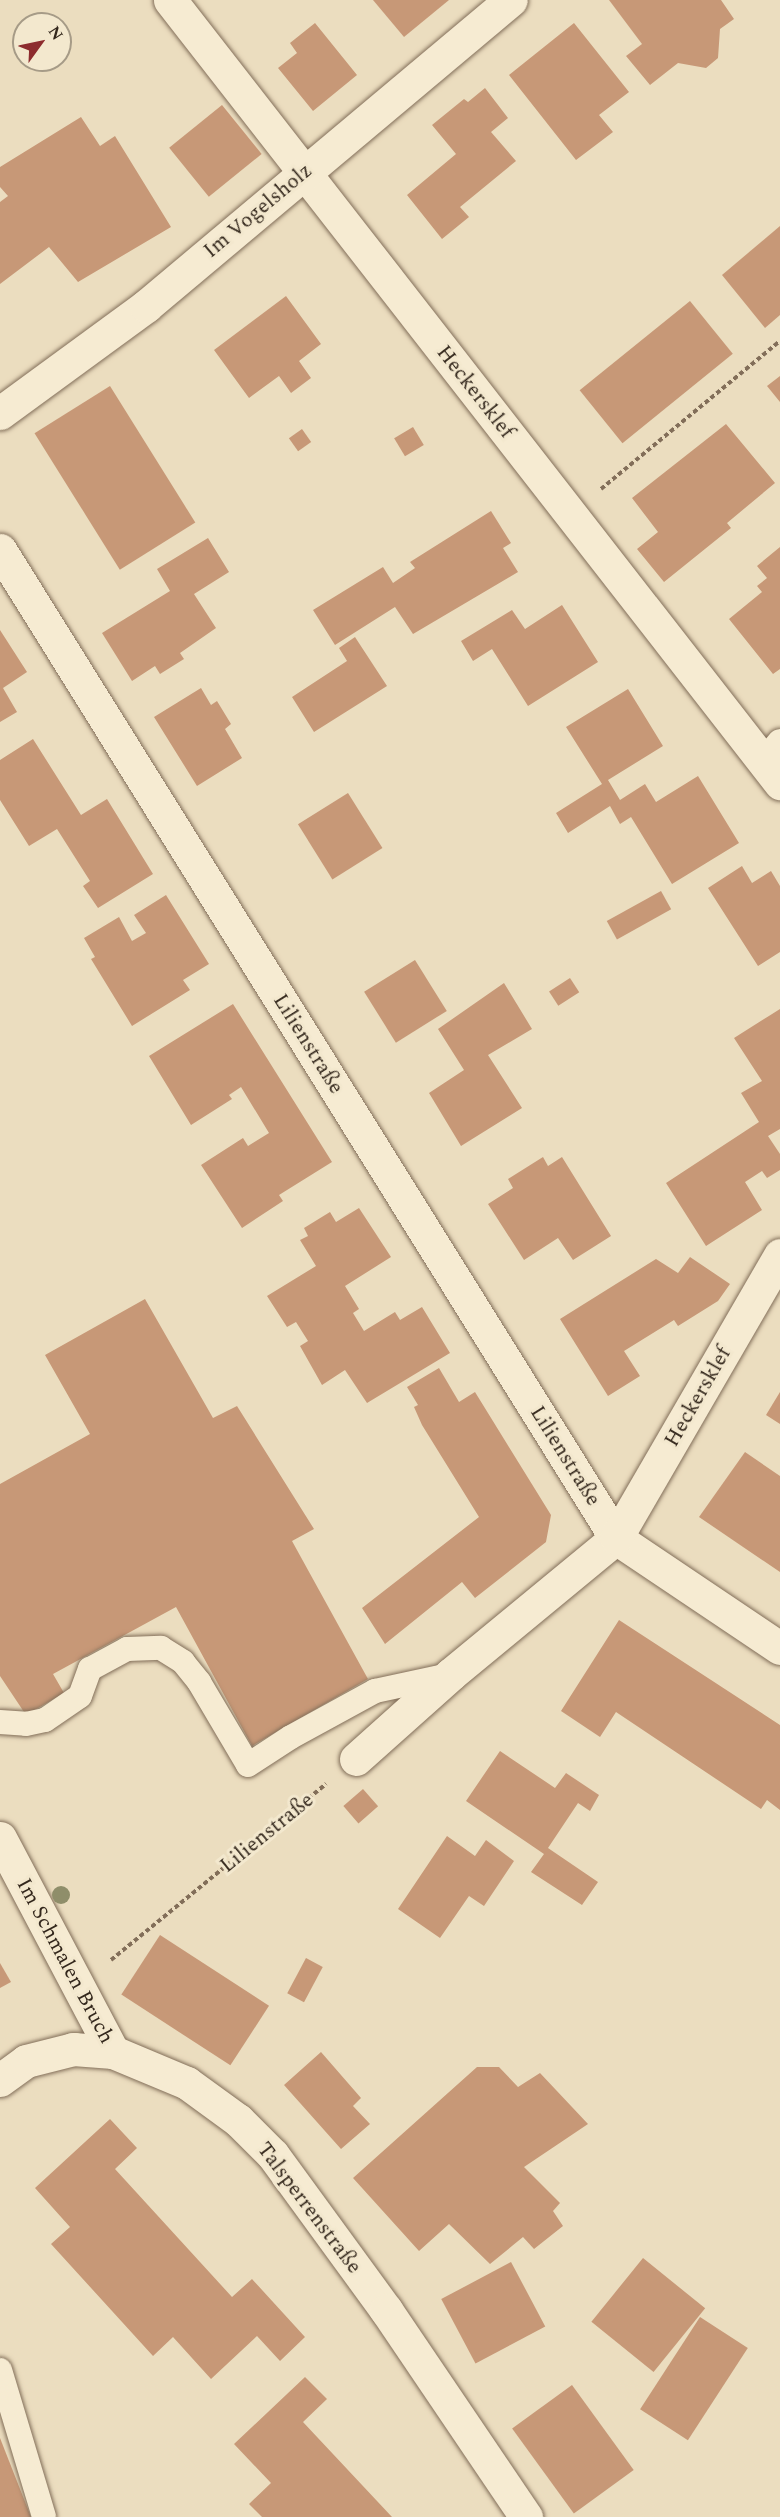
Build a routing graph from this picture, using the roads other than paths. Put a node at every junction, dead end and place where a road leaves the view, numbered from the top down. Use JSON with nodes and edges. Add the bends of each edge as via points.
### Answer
{"nodes":[{"id":1,"x":170,"y":0,"type":"edge"},
{"id":2,"x":511,"y":0,"type":"edge"},
{"id":3,"x":304,"y":172,"type":"junction"},
{"id":4,"x":0,"y":413,"type":"edge"},
{"id":5,"x":0,"y":550,"type":"edge"},
{"id":6,"x":774,"y":762,"type":"edge"},
{"id":7,"x":780,"y":1255,"type":"edge"},
{"id":8,"x":616,"y":1538,"type":"junction"},
{"id":9,"x":780,"y":1648,"type":"edge"},
{"id":10,"x":451,"y":1674,"type":"junction"},
{"id":11,"x":0,"y":1722,"type":"edge"},
{"id":12,"x":357,"y":1759,"type":"road end"},
{"id":13,"x":0,"y":1838,"type":"edge"},
{"id":14,"x":113,"y":2052,"type":"junction"},
{"id":15,"x":0,"y":2080,"type":"edge"},
{"id":16,"x":0,"y":2370,"type":"edge"},
{"id":17,"x":44,"y":2517,"type":"edge"},
{"id":18,"x":526,"y":2517,"type":"edge"}],
"edges":[{"from":1,"to":3,"type":"street","name":"Heckersklef"},
{"from":2,"to":3,"type":"street","name":"Im Vogelsholz"},
{"from":3,"to":4,"type":"street","name":"Im Vogelsholz","via":[[146,306]]},
{"from":3,"to":6,"type":"street","name":"Heckersklef","via":[[570,514]]},
{"from":5,"to":8,"type":"street","name":"Lilienstraße"},
{"from":7,"to":8,"type":"street","name":"Heckersklef"},
{"from":8,"to":9,"type":"street","name":"Lilienstraße"},
{"from":8,"to":10,"type":"street"},
{"from":10,"to":11,"type":"lane","via":[[375,1691],[248,1765],[199,1682],[183,1662],[161,1648],[127,1649],[90,1669],[80,1696],[45,1720],[26,1724]]},
{"from":10,"to":12,"type":"street"},
{"from":13,"to":14,"type":"street","name":"Im Schmalen Bruch"},
{"from":14,"to":15,"type":"street","name":"Talsperrenstraße","via":[[73,2049],[26,2061]]},
{"from":14,"to":18,"type":"street","name":"Talsperrenstraße","via":[[187,2083],[238,2120],[273,2156],[386,2310]]},
{"from":16,"to":17,"type":"lane"}]}
